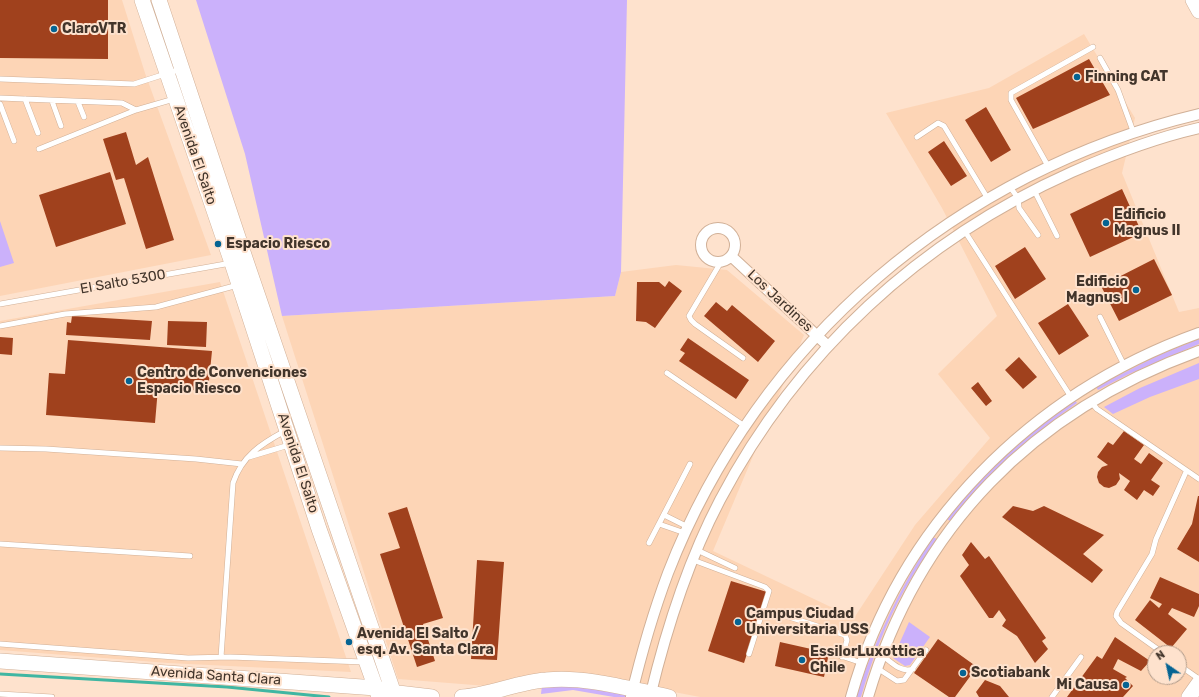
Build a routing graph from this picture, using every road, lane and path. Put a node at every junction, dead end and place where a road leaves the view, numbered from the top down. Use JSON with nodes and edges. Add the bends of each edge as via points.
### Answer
{"nodes":[{"id":1,"x":142,"y":0,"type":"edge"},
{"id":2,"x":159,"y":0,"type":"edge"},
{"id":3,"x":1192,"y":0,"type":"edge"},
{"id":4,"x":1199,"y":11,"type":"edge"},
{"id":5,"x":1093,"y":47,"type":"dead end"},
{"id":6,"x":1100,"y":58,"type":"dead end"},
{"id":7,"x":182,"y":69,"type":"junction"},
{"id":8,"x":166,"y":74,"type":"junction"},
{"id":9,"x":0,"y":79,"type":"edge"},
{"id":10,"x":183,"y":96,"type":"junction"},
{"id":11,"x":0,"y":98,"type":"edge"},
{"id":12,"x":25,"y":99,"type":"junction"},
{"id":13,"x":52,"y":101,"type":"junction"},
{"id":14,"x":78,"y":102,"type":"junction"},
{"id":15,"x":0,"y":104,"type":"edge"},
{"id":16,"x":136,"y":110,"type":"junction"},
{"id":17,"x":1199,"y":114,"type":"edge"},
{"id":18,"x":84,"y":117,"type":"dead end"},
{"id":19,"x":61,"y":126,"type":"dead end"},
{"id":20,"x":1199,"y":128,"type":"edge"},
{"id":21,"x":1133,"y":131,"type":"junction"},
{"id":22,"x":38,"y":133,"type":"dead end"},
{"id":23,"x":917,"y":137,"type":"dead end"},
{"id":24,"x":14,"y":141,"type":"dead end"},
{"id":25,"x":38,"y":149,"type":"dead end"},
{"id":26,"x":1048,"y":166,"type":"junction"},
{"id":27,"x":1010,"y":186,"type":"junction"},
{"id":28,"x":1034,"y":190,"type":"junction"},
{"id":29,"x":1018,"y":198,"type":"junction"},
{"id":30,"x":988,"y":199,"type":"junction"},
{"id":31,"x":975,"y":206,"type":"junction"},
{"id":32,"x":984,"y":218,"type":"junction"},
{"id":33,"x":964,"y":230,"type":"junction"},
{"id":34,"x":1038,"y":236,"type":"dead end"},
{"id":35,"x":1057,"y":236,"type":"dead end"},
{"id":36,"x":731,"y":256,"type":"junction"},
{"id":37,"x":239,"y":262,"type":"junction"},
{"id":38,"x":721,"y":262,"type":"junction"},
{"id":39,"x":246,"y":283,"type":"junction"},
{"id":40,"x":0,"y":304,"type":"edge"},
{"id":41,"x":1100,"y":317,"type":"dead end"},
{"id":42,"x":0,"y":326,"type":"edge"},
{"id":43,"x":1199,"y":333,"type":"edge"},
{"id":44,"x":817,"y":336,"type":"junction"},
{"id":45,"x":828,"y":346,"type":"junction"},
{"id":46,"x":1199,"y":351,"type":"edge"},
{"id":47,"x":743,"y":358,"type":"dead end"},
{"id":48,"x":1124,"y":365,"type":"junction"},
{"id":49,"x":667,"y":373,"type":"dead end"},
{"id":50,"x":1090,"y":384,"type":"junction"},
{"id":51,"x":1073,"y":395,"type":"junction"},
{"id":52,"x":1091,"y":401,"type":"junction"},
{"id":53,"x":746,"y":427,"type":"junction"},
{"id":54,"x":287,"y":430,"type":"junction"},
{"id":55,"x":292,"y":444,"type":"junction"},
{"id":56,"x":0,"y":448,"type":"edge"},
{"id":57,"x":246,"y":458,"type":"junction"},
{"id":58,"x":242,"y":464,"type":"junction"},
{"id":59,"x":690,"y":464,"type":"dead end"},
{"id":60,"x":1186,"y":472,"type":"junction"},
{"id":61,"x":1199,"y":479,"type":"edge"},
{"id":62,"x":664,"y":515,"type":"junction"},
{"id":63,"x":940,"y":518,"type":"junction"},
{"id":64,"x":659,"y":524,"type":"junction"},
{"id":65,"x":952,"y":527,"type":"junction"},
{"id":66,"x":706,"y":529,"type":"junction"},
{"id":67,"x":687,"y":530,"type":"junction"},
{"id":68,"x":930,"y":532,"type":"junction"},
{"id":69,"x":942,"y":540,"type":"junction"},
{"id":70,"x":649,"y":543,"type":"dead end"},
{"id":71,"x":0,"y":544,"type":"edge"},
{"id":72,"x":698,"y":547,"type":"junction"},
{"id":73,"x":190,"y":556,"type":"dead end"},
{"id":74,"x":693,"y":560,"type":"junction"},
{"id":75,"x":735,"y":568,"type":"dead end"},
{"id":76,"x":783,"y":615,"type":"dead end"},
{"id":77,"x":0,"y":644,"type":"edge"},
{"id":78,"x":1152,"y":645,"type":"edge"},
{"id":79,"x":820,"y":649,"type":"dead end"},
{"id":80,"x":926,"y":650,"type":"dead end"},
{"id":81,"x":749,"y":654,"type":"dead end"},
{"id":82,"x":881,"y":654,"type":"junction"},
{"id":83,"x":221,"y":657,"type":"junction"},
{"id":84,"x":842,"y":657,"type":"junction"},
{"id":85,"x":1081,"y":657,"type":"dead end"},
{"id":86,"x":0,"y":661,"type":"edge"},
{"id":87,"x":366,"y":662,"type":"junction"},
{"id":88,"x":862,"y":663,"type":"junction"},
{"id":89,"x":876,"y":668,"type":"junction"},
{"id":90,"x":913,"y":669,"type":"junction"},
{"id":91,"x":1187,"y":671,"type":"edge"},
{"id":92,"x":1199,"y":679,"type":"edge"},
{"id":93,"x":1199,"y":684,"type":"edge"},
{"id":94,"x":377,"y":692,"type":"edge"},
{"id":95,"x":632,"y":693,"type":"edge"},
{"id":96,"x":0,"y":694,"type":"edge"},
{"id":97,"x":394,"y":695,"type":"edge"},
{"id":98,"x":650,"y":695,"type":"edge"},
{"id":99,"x":52,"y":697,"type":"edge"},
{"id":100,"x":432,"y":697,"type":"edge"},
{"id":101,"x":462,"y":697,"type":"edge"},
{"id":102,"x":669,"y":697,"type":"edge"},
{"id":103,"x":851,"y":697,"type":"edge"},
{"id":104,"x":868,"y":697,"type":"edge"},
{"id":105,"x":1052,"y":697,"type":"edge"},
{"id":106,"x":1189,"y":697,"type":"edge"}],
"edges":[{"from":1,"to":8,"type":"main road","name":"Avenida El Salto"},
{"from":2,"to":7,"type":"main road","name":"Avenida El Salto"},
{"from":3,"to":4,"type":"main road"},
{"from":5,"to":26,"type":"lane","via":[[1011,93],[1011,100]]},
{"from":6,"to":21,"type":"lane","via":[[1118,90]]},
{"from":7,"to":8,"type":"lane"},
{"from":7,"to":10,"type":"main road","name":"Avenida El Salto"},
{"from":8,"to":9,"type":"lane","via":[[134,84]]},
{"from":8,"to":10,"type":"main road","name":"Avenida El Salto"},
{"from":10,"to":16,"type":"lane"},
{"from":10,"to":37,"type":"main road","name":"Avenida El Salto"},
{"from":11,"to":12,"type":"lane"},
{"from":12,"to":13,"type":"lane"},
{"from":12,"to":22,"type":"lane"},
{"from":13,"to":14,"type":"lane"},
{"from":13,"to":19,"type":"lane"},
{"from":14,"to":16,"type":"lane","via":[[122,103]]},
{"from":14,"to":18,"type":"lane"},
{"from":15,"to":24,"type":"lane"},
{"from":16,"to":25,"type":"lane"},
{"from":17,"to":21,"type":"street"},
{"from":20,"to":28,"type":"street","via":[[1124,150]]},
{"from":21,"to":26,"type":"street"},
{"from":23,"to":30,"type":"lane","via":[[938,123],[944,126]]},
{"from":26,"to":27,"type":"street"},
{"from":27,"to":29,"type":"lane"},
{"from":27,"to":30,"type":"street"},
{"from":28,"to":29,"type":"street"},
{"from":28,"to":35,"type":"lane"},
{"from":29,"to":32,"type":"street"},
{"from":29,"to":34,"type":"lane","via":[[1019,208]]},
{"from":30,"to":31,"type":"street"},
{"from":31,"to":32,"type":"street","via":[[984,209]]},
{"from":31,"to":44,"type":"street","via":[[897,261]]},
{"from":32,"to":33,"type":"street"},
{"from":33,"to":45,"type":"street","via":[[893,283]]},
{"from":33,"to":51,"type":"lane"},
{"from":36,"to":38,"type":"street"},
{"from":36,"to":38,"type":"street","via":[[735,246],[732,236],[724,229],[708,231],[701,240],[701,252],[709,260]]},
{"from":36,"to":44,"type":"street","name":"Los Jardines"},
{"from":37,"to":39,"type":"main road","name":"Avenida El Salto"},
{"from":37,"to":40,"type":"lane","name":"El Salto 5300"},
{"from":38,"to":47,"type":"lane","via":[[689,316],[695,324]]},
{"from":39,"to":42,"type":"lane","via":[[156,307],[65,314]]},
{"from":39,"to":54,"type":"main road","name":"Avenida El Salto"},
{"from":39,"to":97,"type":"main road","name":"Avenida El Salto"},
{"from":41,"to":48,"type":"lane"},
{"from":43,"to":48,"type":"street"},
{"from":44,"to":45,"type":"street","name":"Los Jardines"},
{"from":44,"to":53,"type":"street"},
{"from":45,"to":66,"type":"street","via":[[789,393],[757,438],[729,483]]},
{"from":46,"to":52,"type":"street","via":[[1131,379]]},
{"from":48,"to":50,"type":"street"},
{"from":49,"to":53,"type":"lane"},
{"from":50,"to":51,"type":"street"},
{"from":50,"to":52,"type":"street"},
{"from":51,"to":52,"type":"street"},
{"from":51,"to":63,"type":"street","via":[[1002,450]]},
{"from":52,"to":60,"type":"lane","via":[[1097,409]]},
{"from":52,"to":65,"type":"street","via":[[1023,451],[984,489]]},
{"from":53,"to":67,"type":"street"},
{"from":54,"to":55,"type":"main road","name":"Avenida El Salto"},
{"from":54,"to":57,"type":"lane","via":[[257,447]]},
{"from":55,"to":57,"type":"lane"},
{"from":55,"to":87,"type":"main road","name":"Avenida El Salto"},
{"from":56,"to":58,"type":"lane","via":[[46,449]]},
{"from":57,"to":58,"type":"lane"},
{"from":58,"to":83,"type":"lane","via":[[233,483],[230,505]]},
{"from":59,"to":62,"type":"lane"},
{"from":60,"to":61,"type":"lane"},
{"from":60,"to":78,"type":"lane","via":[[1156,539],[1152,554],[1116,616],[1121,623]]},
{"from":62,"to":64,"type":"lane"},
{"from":62,"to":67,"type":"lane"},
{"from":63,"to":65,"type":"street"},
{"from":63,"to":68,"type":"street"},
{"from":64,"to":67,"type":"lane"},
{"from":64,"to":70,"type":"lane"},
{"from":65,"to":69,"type":"street"},
{"from":66,"to":67,"type":"street"},
{"from":66,"to":72,"type":"street"},
{"from":67,"to":72,"type":"street"},
{"from":67,"to":95,"type":"street","via":[[660,596]]},
{"from":68,"to":69,"type":"street"},
{"from":68,"to":88,"type":"street","via":[[890,597]]},
{"from":69,"to":82,"type":"street","via":[[907,597]]},
{"from":71,"to":73,"type":"lane"},
{"from":72,"to":74,"type":"street"},
{"from":72,"to":75,"type":"lane"},
{"from":74,"to":81,"type":"lane","via":[[765,587],[769,591]]},
{"from":74,"to":98,"type":"street","via":[[673,616]]},
{"from":76,"to":84,"type":"lane","via":[[844,635],[847,640]]},
{"from":77,"to":83,"type":"lane","via":[[188,658]]},
{"from":79,"to":84,"type":"lane"},
{"from":80,"to":90,"type":"lane"},
{"from":82,"to":89,"type":"street"},
{"from":82,"to":90,"type":"lane","via":[[901,669]]},
{"from":83,"to":87,"type":"lane"},
{"from":84,"to":88,"type":"lane"},
{"from":85,"to":105,"type":"lane"},
{"from":86,"to":94,"type":"main road","name":"Avenida Santa Clara"},
{"from":87,"to":94,"type":"main road","name":"Avenida El Salto"},
{"from":88,"to":103,"type":"street"},
{"from":89,"to":90,"type":"lane","via":[[900,682],[907,678]]},
{"from":89,"to":104,"type":"street"},
{"from":91,"to":92,"type":"lane"},
{"from":93,"to":106,"type":"main road"},
{"from":94,"to":97,"type":"main road","name":"Avenida Santa Clara"},
{"from":95,"to":98,"type":"main road"},
{"from":95,"to":101,"type":"main road","via":[[587,681],[553,679]]},
{"from":96,"to":99,"type":"lane"},
{"from":97,"to":100,"type":"main road","name":"Avenida Santa Clara"},
{"from":98,"to":102,"type":"main road"}]}
